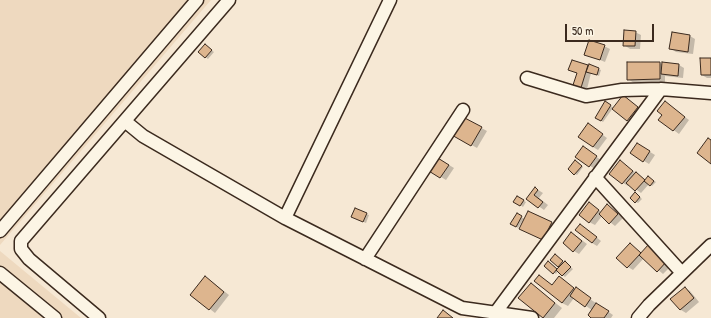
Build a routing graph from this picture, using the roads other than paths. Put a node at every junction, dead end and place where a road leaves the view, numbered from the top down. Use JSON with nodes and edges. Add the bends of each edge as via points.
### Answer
{"nodes":[{"id":1,"x":197,"y":0,"type":"edge"},
{"id":2,"x":229,"y":0,"type":"edge"},
{"id":3,"x":390,"y":0,"type":"edge"},
{"id":4,"x":527,"y":78,"type":"dead end"},
{"id":5,"x":661,"y":89,"type":"junction"},
{"id":6,"x":711,"y":93,"type":"edge"},
{"id":7,"x":463,"y":110,"type":"dead end"},
{"id":8,"x":126,"y":122,"type":"junction"},
{"id":9,"x":595,"y":177,"type":"junction"},
{"id":10,"x":286,"y":218,"type":"junction"},
{"id":11,"x":0,"y":231,"type":"edge"},
{"id":12,"x":711,"y":245,"type":"edge"},
{"id":13,"x":365,"y":259,"type":"junction"},
{"id":14,"x":0,"y":273,"type":"edge"},
{"id":15,"x":682,"y":273,"type":"junction"},
{"id":16,"x":496,"y":312,"type":"junction"},
{"id":17,"x":55,"y":318,"type":"edge"},
{"id":18,"x":100,"y":318,"type":"edge"},
{"id":19,"x":532,"y":318,"type":"edge"},
{"id":20,"x":638,"y":318,"type":"edge"}],
"edges":[{"from":1,"to":11,"type":"street"},
{"from":2,"to":8,"type":"street"},
{"from":3,"to":10,"type":"street"},
{"from":4,"to":5,"type":"street","via":[[586,96],[622,90]]},
{"from":5,"to":6,"type":"street"},
{"from":5,"to":9,"type":"street"},
{"from":7,"to":13,"type":"street"},
{"from":8,"to":10,"type":"street","via":[[144,136]]},
{"from":8,"to":18,"type":"street","via":[[22,241],[22,249],[29,259]]},
{"from":9,"to":15,"type":"street"},
{"from":9,"to":16,"type":"street"},
{"from":10,"to":13,"type":"street"},
{"from":12,"to":15,"type":"street"},
{"from":13,"to":16,"type":"street","via":[[462,308]]},
{"from":14,"to":17,"type":"street"},
{"from":15,"to":20,"type":"street"},
{"from":16,"to":19,"type":"street"}]}
